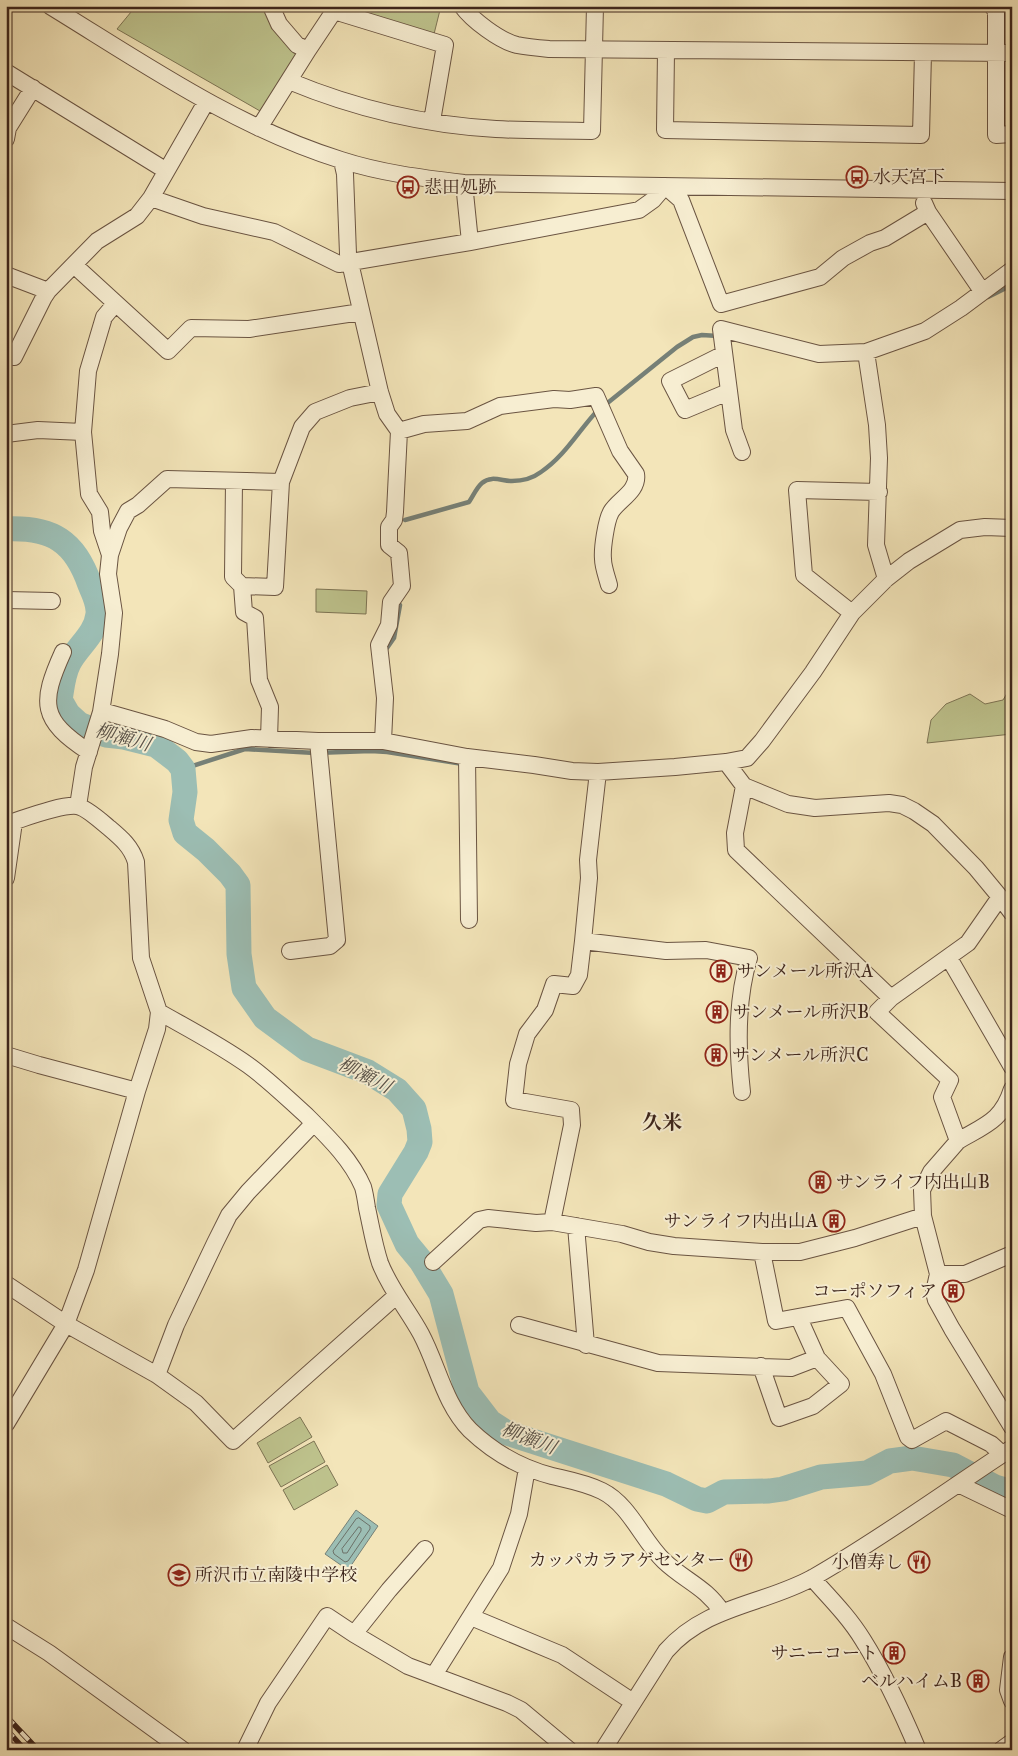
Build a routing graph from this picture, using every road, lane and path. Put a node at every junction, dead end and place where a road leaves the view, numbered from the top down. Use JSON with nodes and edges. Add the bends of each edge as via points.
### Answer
{"nodes":[{"id":1,"x":50,"y":6,"type":"edge"},
{"id":2,"x":271,"y":6,"type":"edge"},
{"id":3,"x":462,"y":6,"type":"edge"},
{"id":4,"x":595,"y":6,"type":"edge"},
{"id":5,"x":992,"y":6,"type":"edge"},
{"id":6,"x":336,"y":9,"type":"edge"},
{"id":7,"x":308,"y":50,"type":"junction"},
{"id":8,"x":593,"y":50,"type":"junction"},
{"id":9,"x":666,"y":51,"type":"junction"},
{"id":10,"x":923,"y":53,"type":"junction"},
{"id":11,"x":1004,"y":53,"type":"edge"},
{"id":12,"x":6,"y":72,"type":"edge"},
{"id":13,"x":289,"y":81,"type":"junction"},
{"id":14,"x":33,"y":88,"type":"junction"},
{"id":15,"x":206,"y":102,"type":"junction"},
{"id":16,"x":432,"y":121,"type":"junction"},
{"id":17,"x":259,"y":128,"type":"junction"},
{"id":18,"x":7,"y":131,"type":"edge"},
{"id":19,"x":1012,"y":134,"type":"edge"},
{"id":20,"x":342,"y":161,"type":"junction"},
{"id":21,"x":165,"y":170,"type":"junction"},
{"id":22,"x":464,"y":183,"type":"junction"},
{"id":23,"x":665,"y":186,"type":"junction"},
{"id":24,"x":922,"y":191,"type":"junction"},
{"id":25,"x":1012,"y":191,"type":"edge"},
{"id":26,"x":151,"y":198,"type":"junction"},
{"id":27,"x":928,"y":212,"type":"junction"},
{"id":28,"x":470,"y":242,"type":"junction"},
{"id":29,"x":351,"y":263,"type":"junction"},
{"id":30,"x":74,"y":265,"type":"junction"},
{"id":31,"x":1012,"y":270,"type":"edge"},
{"id":32,"x":6,"y":276,"type":"edge"},
{"id":33,"x":48,"y":291,"type":"junction"},
{"id":34,"x":982,"y":291,"type":"junction"},
{"id":35,"x":115,"y":304,"type":"junction"},
{"id":36,"x":361,"y":312,"type":"junction"},
{"id":37,"x":866,"y":352,"type":"junction"},
{"id":38,"x":724,"y":354,"type":"junction"},
{"id":39,"x":6,"y":356,"type":"edge"},
{"id":40,"x":380,"y":392,"type":"junction"},
{"id":41,"x":728,"y":392,"type":"junction"},
{"id":42,"x":399,"y":431,"type":"junction"},
{"id":43,"x":83,"y":432,"type":"junction"},
{"id":44,"x":6,"y":434,"type":"edge"},
{"id":45,"x":742,"y":452,"type":"dead end"},
{"id":46,"x":234,"y":481,"type":"junction"},
{"id":47,"x":281,"y":482,"type":"junction"},
{"id":48,"x":879,"y":492,"type":"junction"},
{"id":49,"x":1012,"y":528,"type":"edge"},
{"id":50,"x":110,"y":555,"type":"junction"},
{"id":51,"x":886,"y":580,"type":"junction"},
{"id":52,"x":242,"y":586,"type":"junction"},
{"id":53,"x":609,"y":586,"type":"dead end"},
{"id":54,"x":6,"y":600,"type":"edge"},
{"id":55,"x":52,"y":601,"type":"dead end"},
{"id":56,"x":852,"y":613,"type":"junction"},
{"id":57,"x":63,"y":652,"type":"dead end"},
{"id":58,"x":101,"y":712,"type":"junction"},
{"id":59,"x":269,"y":739,"type":"junction"},
{"id":60,"x":383,"y":741,"type":"junction"},
{"id":61,"x":319,"y":749,"type":"junction"},
{"id":62,"x":89,"y":752,"type":"junction"},
{"id":63,"x":467,"y":757,"type":"junction"},
{"id":64,"x":726,"y":762,"type":"junction"},
{"id":65,"x":598,"y":772,"type":"junction"},
{"id":66,"x":744,"y":786,"type":"junction"},
{"id":67,"x":78,"y":806,"type":"junction"},
{"id":68,"x":10,"y":823,"type":"edge"},
{"id":69,"x":6,"y":878,"type":"edge"},
{"id":70,"x":1000,"y":897,"type":"junction"},
{"id":71,"x":1012,"y":913,"type":"edge"},
{"id":72,"x":469,"y":920,"type":"dead end"},
{"id":73,"x":583,"y":941,"type":"junction"},
{"id":74,"x":290,"y":951,"type":"dead end"},
{"id":75,"x":949,"y":958,"type":"junction"},
{"id":76,"x":891,"y":998,"type":"junction"},
{"id":77,"x":159,"y":1012,"type":"junction"},
{"id":78,"x":6,"y":1055,"type":"edge"},
{"id":79,"x":1012,"y":1067,"type":"edge"},
{"id":80,"x":1012,"y":1089,"type":"edge"},
{"id":81,"x":137,"y":1091,"type":"junction"},
{"id":82,"x":742,"y":1092,"type":"dead end"},
{"id":83,"x":314,"y":1123,"type":"junction"},
{"id":84,"x":958,"y":1141,"type":"junction"},
{"id":85,"x":923,"y":1216,"type":"junction"},
{"id":86,"x":552,"y":1222,"type":"junction"},
{"id":87,"x":576,"y":1226,"type":"junction"},
{"id":88,"x":762,"y":1252,"type":"junction"},
{"id":89,"x":1012,"y":1254,"type":"edge"},
{"id":90,"x":433,"y":1262,"type":"dead end"},
{"id":91,"x":938,"y":1274,"type":"junction"},
{"id":92,"x":6,"y":1284,"type":"edge"},
{"id":93,"x":396,"y":1296,"type":"junction"},
{"id":94,"x":799,"y":1318,"type":"junction"},
{"id":95,"x":66,"y":1324,"type":"junction"},
{"id":96,"x":519,"y":1325,"type":"dead end"},
{"id":97,"x":586,"y":1345,"type":"junction"},
{"id":98,"x":817,"y":1358,"type":"junction"},
{"id":99,"x":762,"y":1366,"type":"junction"},
{"id":100,"x":157,"y":1375,"type":"junction"},
{"id":101,"x":8,"y":1418,"type":"edge"},
{"id":102,"x":1012,"y":1427,"type":"edge"},
{"id":103,"x":1007,"y":1451,"type":"edge"},
{"id":104,"x":527,"y":1468,"type":"junction"},
{"id":105,"x":960,"y":1483,"type":"junction"},
{"id":106,"x":1012,"y":1510,"type":"edge"},
{"id":107,"x":425,"y":1549,"type":"dead end"},
{"id":108,"x":812,"y":1578,"type":"junction"},
{"id":109,"x":722,"y":1612,"type":"junction"},
{"id":110,"x":470,"y":1617,"type":"junction"},
{"id":111,"x":6,"y":1626,"type":"edge"},
{"id":112,"x":354,"y":1634,"type":"junction"},
{"id":113,"x":1012,"y":1657,"type":"edge"},
{"id":114,"x":434,"y":1675,"type":"junction"},
{"id":115,"x":1012,"y":1701,"type":"edge"},
{"id":116,"x":633,"y":1702,"type":"junction"},
{"id":117,"x":1012,"y":1742,"type":"edge"},
{"id":118,"x":183,"y":1750,"type":"edge"},
{"id":119,"x":245,"y":1750,"type":"edge"},
{"id":120,"x":569,"y":1750,"type":"edge"},
{"id":121,"x":603,"y":1750,"type":"edge"},
{"id":122,"x":918,"y":1750,"type":"edge"},
{"id":123,"x":1001,"y":1750,"type":"edge"}],
"edges":[{"from":1,"to":15,"type":"street"},
{"from":2,"to":7,"type":"street","via":[[279,24],[297,44]]},
{"from":3,"to":8,"type":"street","via":[[493,32],[515,44]]},
{"from":4,"to":8,"type":"street"},
{"from":5,"to":11,"type":"street","via":[[996,11]]},
{"from":6,"to":7,"type":"street"},
{"from":6,"to":16,"type":"street","via":[[445,45]]},
{"from":7,"to":13,"type":"street"},
{"from":8,"to":9,"type":"street"},
{"from":8,"to":16,"type":"street","via":[[592,131],[496,129]]},
{"from":9,"to":10,"type":"street"},
{"from":9,"to":10,"type":"street","via":[[665,130],[921,135]]},
{"from":10,"to":11,"type":"street"},
{"from":11,"to":19,"type":"street","via":[[996,136]]},
{"from":12,"to":14,"type":"street"},
{"from":13,"to":16,"type":"street","via":[[372,110]]},
{"from":13,"to":17,"type":"street"},
{"from":14,"to":18,"type":"street"},
{"from":14,"to":21,"type":"street"},
{"from":15,"to":17,"type":"street"},
{"from":15,"to":21,"type":"street"},
{"from":17,"to":20,"type":"street"},
{"from":20,"to":22,"type":"street","via":[[413,177]]},
{"from":20,"to":29,"type":"street"},
{"from":21,"to":26,"type":"street"},
{"from":22,"to":23,"type":"street"},
{"from":22,"to":28,"type":"street"},
{"from":23,"to":24,"type":"street"},
{"from":23,"to":27,"type":"street","via":[[681,200],[721,304],[820,276],[843,258]]},
{"from":23,"to":28,"type":"street","via":[[639,210]]},
{"from":24,"to":25,"type":"street"},
{"from":24,"to":27,"type":"street"},
{"from":26,"to":29,"type":"street","via":[[203,216],[274,232],[339,264]]},
{"from":26,"to":30,"type":"street","via":[[137,216],[97,241]]},
{"from":27,"to":34,"type":"street"},
{"from":28,"to":29,"type":"street"},
{"from":29,"to":36,"type":"street"},
{"from":30,"to":33,"type":"street"},
{"from":30,"to":35,"type":"street"},
{"from":31,"to":34,"type":"street"},
{"from":32,"to":33,"type":"street"},
{"from":33,"to":39,"type":"street","via":[[14,357]]},
{"from":34,"to":37,"type":"street","via":[[925,331]]},
{"from":35,"to":36,"type":"street","via":[[168,351],[191,328],[249,329]]},
{"from":35,"to":43,"type":"street","via":[[104,316],[88,371]]},
{"from":36,"to":40,"type":"street"},
{"from":37,"to":38,"type":"street","via":[[819,354],[721,329]]},
{"from":37,"to":48,"type":"street","via":[[877,425]]},
{"from":38,"to":41,"type":"street"},
{"from":38,"to":41,"type":"street","via":[[670,381],[685,410]]},
{"from":40,"to":42,"type":"street","via":[[387,414]]},
{"from":40,"to":47,"type":"street","via":[[350,398],[315,412],[296,438]]},
{"from":41,"to":45,"type":"street","via":[[734,430]]},
{"from":42,"to":53,"type":"street","via":[[424,424],[467,420],[500,406],[596,396],[620,451],[636,474],[633,488],[607,521],[603,559]]},
{"from":42,"to":60,"type":"street","via":[[390,545],[399,553],[402,586],[391,602],[389,625],[378,645],[385,698]]},
{"from":43,"to":44,"type":"street","via":[[38,430]]},
{"from":43,"to":50,"type":"street","via":[[89,494],[100,512]]},
{"from":46,"to":47,"type":"street"},
{"from":46,"to":50,"type":"street","via":[[167,478],[128,511]]},
{"from":46,"to":52,"type":"street","via":[[232,577]]},
{"from":47,"to":52,"type":"street","via":[[275,588]]},
{"from":48,"to":51,"type":"street","via":[[876,545]]},
{"from":48,"to":56,"type":"street","via":[[796,490],[804,574]]},
{"from":49,"to":51,"type":"street","via":[[960,530],[909,561]]},
{"from":50,"to":58,"type":"street","via":[[108,574],[114,613]]},
{"from":51,"to":56,"type":"street"},
{"from":52,"to":59,"type":"street","via":[[244,612],[256,618],[259,680],[270,707]]},
{"from":54,"to":55,"type":"street"},
{"from":56,"to":64,"type":"street","via":[[828,652],[762,741],[747,758]]},
{"from":57,"to":62,"type":"street","via":[[47,696],[49,712],[53,722],[74,743]]},
{"from":58,"to":59,"type":"street","via":[[165,729],[196,742],[211,744]]},
{"from":58,"to":62,"type":"street"},
{"from":59,"to":61,"type":"street"},
{"from":60,"to":61,"type":"street"},
{"from":60,"to":63,"type":"street"},
{"from":61,"to":74,"type":"street","via":[[337,940],[330,946]]},
{"from":62,"to":67,"type":"street"},
{"from":63,"to":65,"type":"street"},
{"from":63,"to":72,"type":"street"},
{"from":64,"to":65,"type":"street"},
{"from":64,"to":66,"type":"street"},
{"from":65,"to":73,"type":"street"},
{"from":66,"to":70,"type":"street","via":[[788,804],[815,808],[889,803],[908,808],[933,824]]},
{"from":66,"to":76,"type":"street","via":[[735,833],[736,850]]},
{"from":67,"to":68,"type":"street","via":[[63,807]]},
{"from":67,"to":77,"type":"street","via":[[100,820],[133,852],[138,874],[141,958]]},
{"from":68,"to":69,"type":"street"},
{"from":70,"to":71,"type":"street"},
{"from":70,"to":75,"type":"street","via":[[968,943]]},
{"from":73,"to":82,"type":"street","via":[[666,951],[706,950],[749,958],[739,1010]]},
{"from":73,"to":86,"type":"street","via":[[579,975],[573,986],[554,984],[545,1010],[527,1034],[518,1064],[514,1100],[572,1110],[572,1125]]},
{"from":75,"to":76,"type":"street"},
{"from":75,"to":79,"type":"street"},
{"from":76,"to":84,"type":"street","via":[[877,1012],[950,1080],[942,1097]]},
{"from":77,"to":81,"type":"street","via":[[157,1029]]},
{"from":77,"to":83,"type":"street","via":[[249,1066]]},
{"from":78,"to":81,"type":"street"},
{"from":80,"to":84,"type":"street","via":[[1003,1111],[996,1118]]},
{"from":81,"to":95,"type":"street","via":[[86,1270]]},
{"from":83,"to":93,"type":"street","via":[[343,1155],[364,1189],[376,1250]]},
{"from":83,"to":100,"type":"street","via":[[230,1215],[176,1325]]},
{"from":84,"to":85,"type":"street","via":[[925,1181]]},
{"from":85,"to":88,"type":"street","via":[[814,1249]]},
{"from":85,"to":91,"type":"street"},
{"from":86,"to":87,"type":"street"},
{"from":86,"to":90,"type":"street","via":[[480,1220]]},
{"from":87,"to":88,"type":"street","via":[[674,1246]]},
{"from":87,"to":97,"type":"street"},
{"from":88,"to":94,"type":"street","via":[[776,1321]]},
{"from":89,"to":91,"type":"street","via":[[965,1274]]},
{"from":91,"to":102,"type":"street","via":[[934,1292],[936,1300]]},
{"from":92,"to":95,"type":"street"},
{"from":93,"to":100,"type":"street","via":[[233,1442],[196,1403]]},
{"from":93,"to":104,"type":"street","via":[[420,1332],[452,1405],[463,1422],[492,1448]]},
{"from":94,"to":98,"type":"street"},
{"from":94,"to":103,"type":"street","via":[[847,1308],[883,1374],[912,1440],[946,1421]]},
{"from":95,"to":100,"type":"street"},
{"from":95,"to":101,"type":"street"},
{"from":96,"to":97,"type":"street"},
{"from":97,"to":99,"type":"street","via":[[658,1363]]},
{"from":98,"to":99,"type":"street","via":[[791,1368]]},
{"from":98,"to":99,"type":"street","via":[[841,1384],[813,1406],[779,1418]]},
{"from":103,"to":105,"type":"street"},
{"from":104,"to":109,"type":"street","via":[[593,1486],[611,1496],[653,1550],[714,1599]]},
{"from":104,"to":110,"type":"street","via":[[519,1514],[501,1568]]},
{"from":105,"to":106,"type":"street"},
{"from":105,"to":108,"type":"street"},
{"from":107,"to":112,"type":"street"},
{"from":108,"to":109,"type":"street"},
{"from":108,"to":122,"type":"street","via":[[863,1640],[901,1710]]},
{"from":109,"to":116,"type":"street","via":[[691,1628],[674,1642]]},
{"from":110,"to":114,"type":"street"},
{"from":110,"to":116,"type":"street","via":[[562,1655]]},
{"from":111,"to":118,"type":"street","via":[[49,1653]]},
{"from":112,"to":114,"type":"street","via":[[408,1666]]},
{"from":112,"to":119,"type":"street","via":[[327,1616],[268,1703]]},
{"from":113,"to":115,"type":"street","via":[[1008,1690]]},
{"from":114,"to":120,"type":"street","via":[[521,1710]]},
{"from":116,"to":121,"type":"street"},
{"from":117,"to":123,"type":"street"}]}
